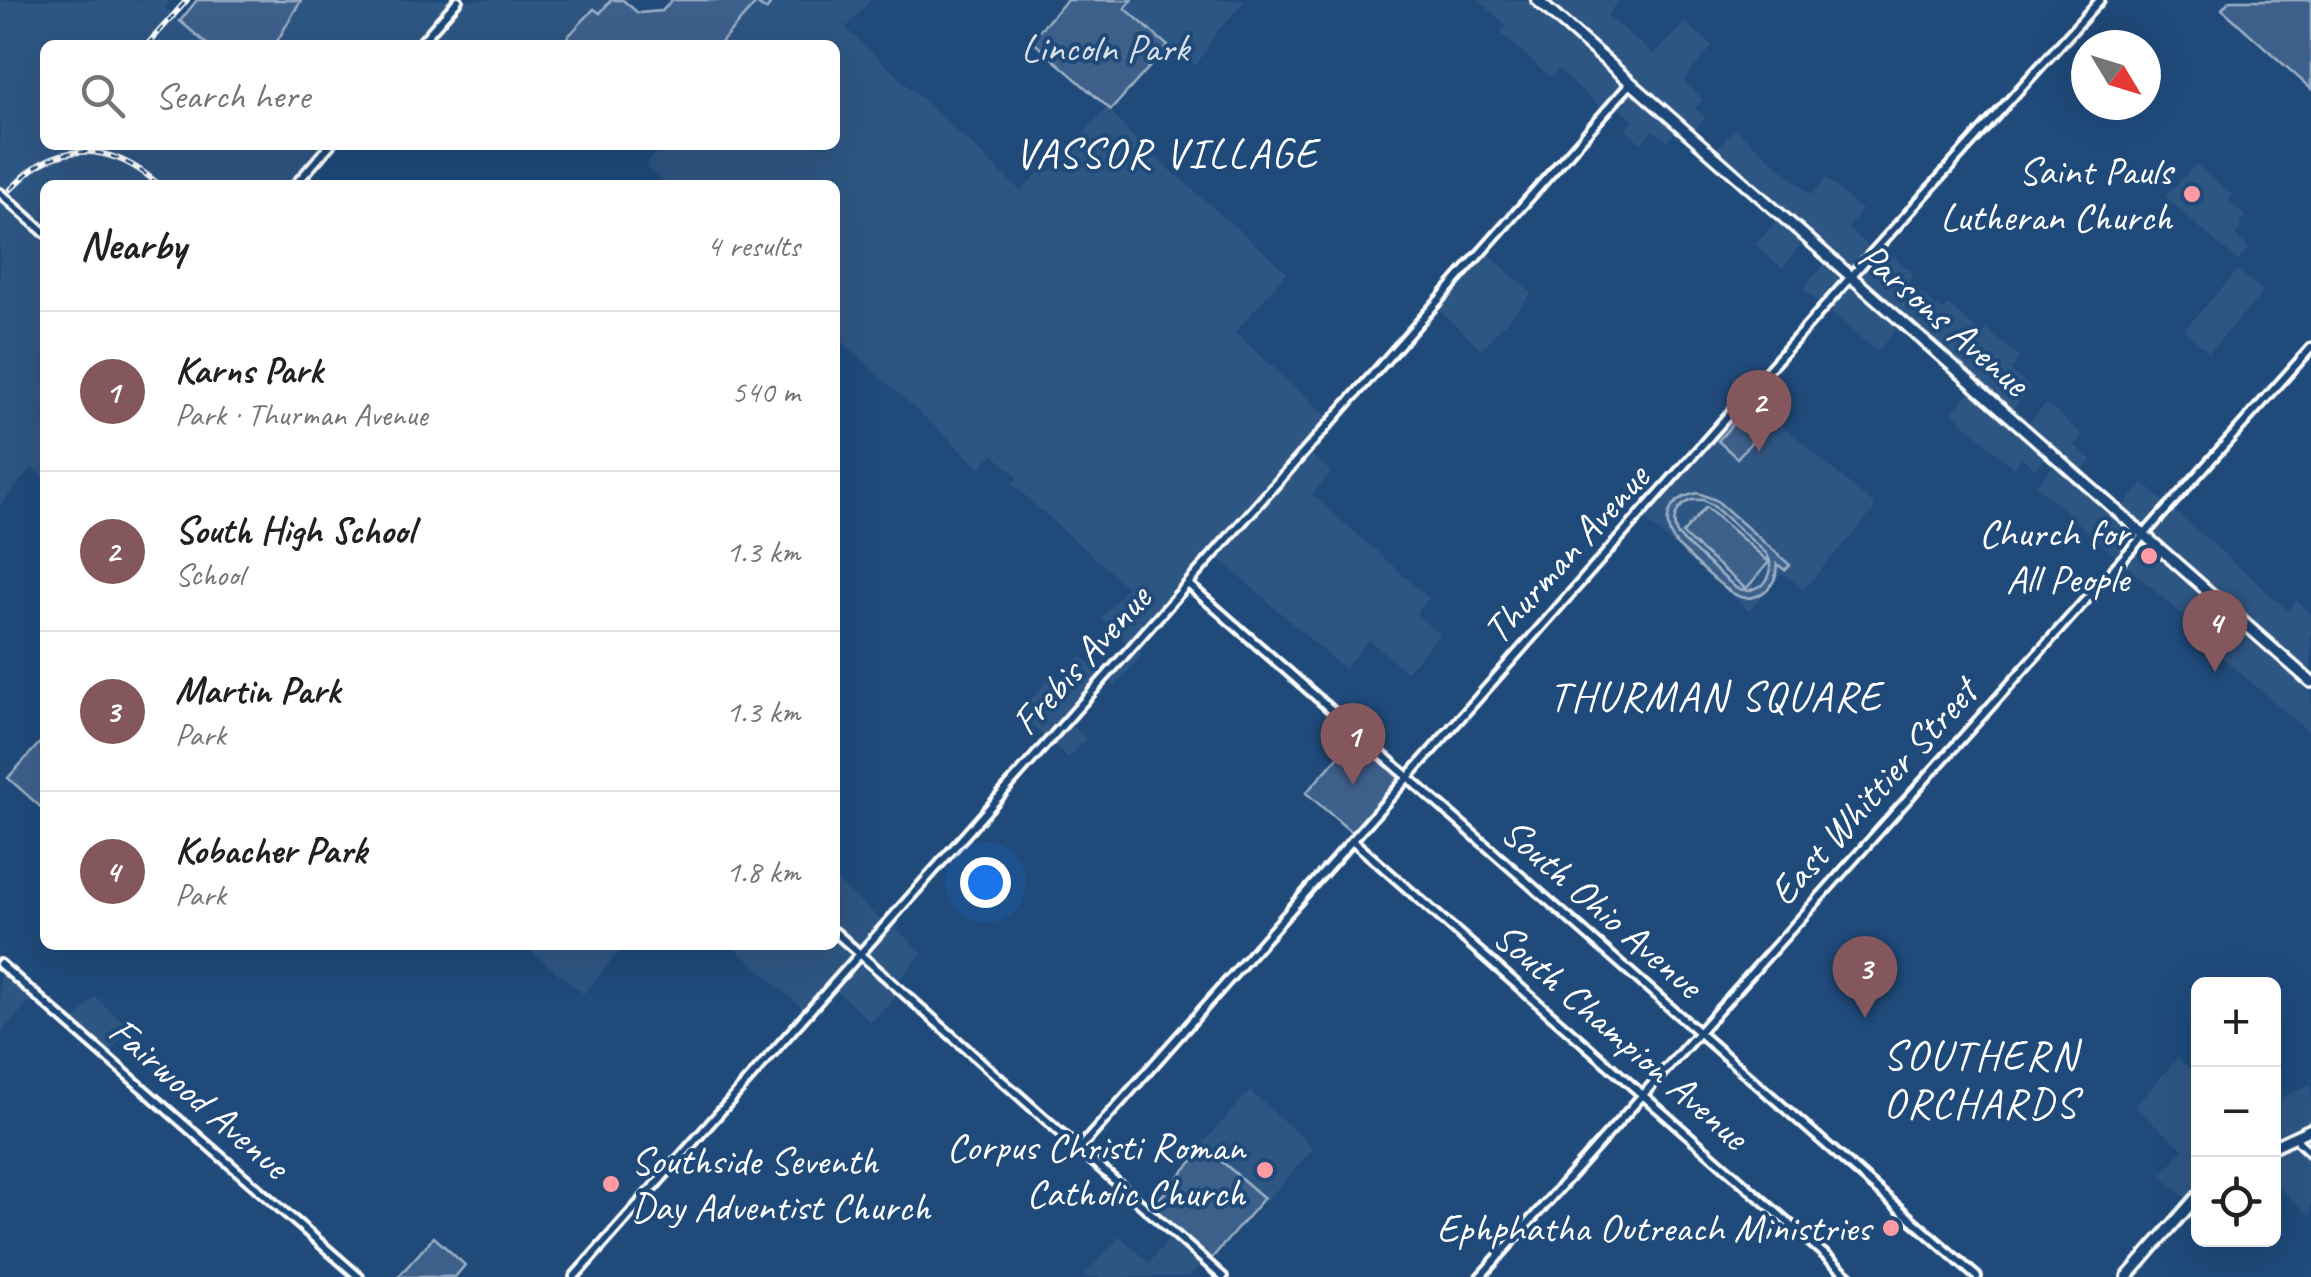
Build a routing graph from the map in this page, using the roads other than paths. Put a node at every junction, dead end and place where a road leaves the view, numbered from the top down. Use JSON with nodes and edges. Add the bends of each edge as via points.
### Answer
{"nodes":[{"id":1,"x":458,"y":0,"type":"edge"},
{"id":2,"x":1536,"y":0,"type":"edge"},
{"id":3,"x":2100,"y":0,"type":"edge"},
{"id":4,"x":422,"y":40,"type":"edge"},
{"id":5,"x":1631,"y":82,"type":"junction"},
{"id":6,"x":326,"y":150,"type":"edge"},
{"id":7,"x":299,"y":180,"type":"edge"},
{"id":8,"x":0,"y":193,"type":"edge"},
{"id":9,"x":40,"y":229,"type":"edge"},
{"id":10,"x":1851,"y":277,"type":"junction"},
{"id":11,"x":2311,"y":348,"type":"edge"},
{"id":12,"x":2144,"y":535,"type":"junction"},
{"id":13,"x":1188,"y":584,"type":"junction"},
{"id":14,"x":2311,"y":682,"type":"edge"},
{"id":15,"x":1408,"y":777,"type":"junction"},
{"id":16,"x":1352,"y":840,"type":"junction"},
{"id":17,"x":840,"y":936,"type":"edge"},
{"id":18,"x":860,"y":954,"type":"junction"},
{"id":19,"x":0,"y":964,"type":"edge"},
{"id":20,"x":1698,"y":1032,"type":"junction"},
{"id":21,"x":1642,"y":1095,"type":"junction"},
{"id":22,"x":2311,"y":1129,"type":"edge"},
{"id":23,"x":2296,"y":1135,"type":"junction"},
{"id":24,"x":2281,"y":1142,"type":"edge"},
{"id":25,"x":1079,"y":1150,"type":"junction"},
{"id":26,"x":2311,"y":1153,"type":"edge"},
{"id":27,"x":2191,"y":1204,"type":"edge"},
{"id":28,"x":360,"y":1277,"type":"edge"},
{"id":29,"x":574,"y":1277,"type":"edge"},
{"id":30,"x":1223,"y":1277,"type":"edge"},
{"id":31,"x":1480,"y":1277,"type":"edge"},
{"id":32,"x":1850,"y":1277,"type":"edge"},
{"id":33,"x":1977,"y":1277,"type":"edge"},
{"id":34,"x":2127,"y":1277,"type":"edge"}],
"edges":[{"from":1,"to":4,"type":"street"},
{"from":2,"to":5,"type":"main road","name":"Parsons Avenue"},
{"from":3,"to":10,"type":"street","name":"Thurman Avenue"},
{"from":5,"to":10,"type":"main road","name":"Parsons Avenue"},
{"from":5,"to":13,"type":"street","name":"Frebis Avenue"},
{"from":6,"to":7,"type":"street"},
{"from":8,"to":9,"type":"street"},
{"from":10,"to":12,"type":"main road","name":"Parsons Avenue"},
{"from":10,"to":15,"type":"street","name":"Thurman Avenue"},
{"from":11,"to":12,"type":"street","name":"East Whittier Street"},
{"from":12,"to":14,"type":"main road","name":"Parsons Avenue"},
{"from":12,"to":20,"type":"street","name":"East Whittier Street"},
{"from":13,"to":15,"type":"street","name":"South Ohio Avenue"},
{"from":13,"to":18,"type":"street","name":"Frebis Avenue"},
{"from":15,"to":16,"type":"street","name":"Thurman Avenue"},
{"from":15,"to":20,"type":"street","name":"South Ohio Avenue"},
{"from":16,"to":21,"type":"street","name":"South Champion Avenue"},
{"from":16,"to":25,"type":"street","name":"Thurman Avenue"},
{"from":17,"to":18,"type":"street"},
{"from":18,"to":25,"type":"street"},
{"from":18,"to":29,"type":"street","name":"Frebis Avenue"},
{"from":19,"to":28,"type":"street","name":"Fairwood Avenue"},
{"from":20,"to":21,"type":"street","name":"East Whittier Street"},
{"from":20,"to":33,"type":"street","name":"South Ohio Avenue"},
{"from":21,"to":31,"type":"street","name":"East Whittier Street"},
{"from":21,"to":32,"type":"street","name":"South Champion Avenue"},
{"from":22,"to":23,"type":"main road"},
{"from":23,"to":24,"type":"main road"},
{"from":23,"to":26,"type":"street"},
{"from":25,"to":30,"type":"street"},
{"from":27,"to":34,"type":"main road"}]}
